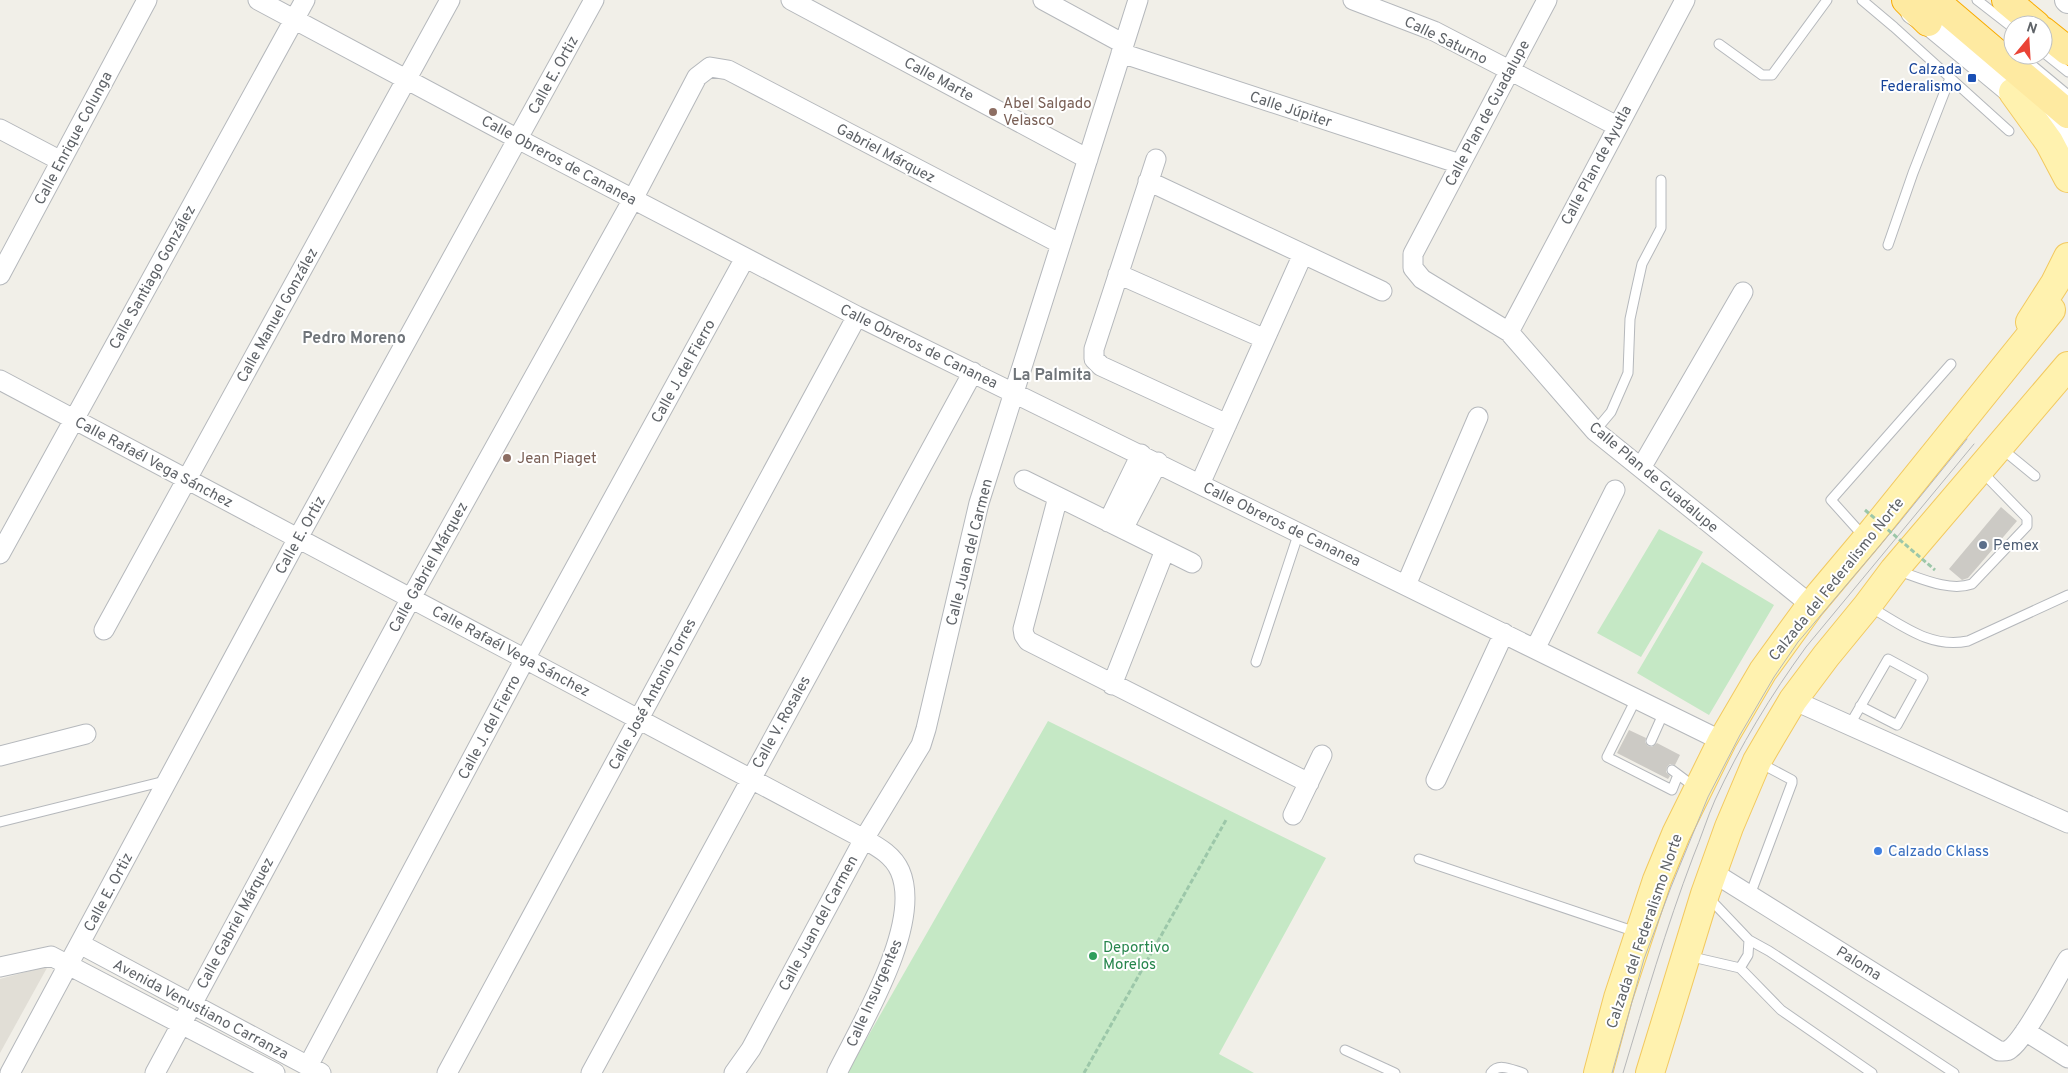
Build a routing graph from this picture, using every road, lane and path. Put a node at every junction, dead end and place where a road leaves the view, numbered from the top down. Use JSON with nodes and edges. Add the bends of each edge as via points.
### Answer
{"nodes":[{"id":1,"x":147,"y":0,"type":"edge"},
{"id":2,"x":258,"y":0,"type":"edge"},
{"id":3,"x":305,"y":0,"type":"edge"},
{"id":4,"x":450,"y":0,"type":"edge"},
{"id":5,"x":594,"y":0,"type":"edge"},
{"id":6,"x":791,"y":0,"type":"edge"},
{"id":7,"x":1043,"y":0,"type":"edge"},
{"id":8,"x":1138,"y":0,"type":"edge"},
{"id":9,"x":1353,"y":0,"type":"edge"},
{"id":10,"x":1547,"y":0,"type":"edge"},
{"id":11,"x":1685,"y":0,"type":"edge"},
{"id":12,"x":1827,"y":0,"type":"edge"},
{"id":13,"x":1862,"y":0,"type":"edge"},
{"id":14,"x":1896,"y":0,"type":"edge"},
{"id":15,"x":1906,"y":0,"type":"edge"},
{"id":16,"x":1977,"y":0,"type":"edge"},
{"id":17,"x":2006,"y":0,"type":"edge"},
{"id":18,"x":1931,"y":11,"type":"edge"},
{"id":19,"x":2024,"y":15,"type":"edge"},
{"id":20,"x":294,"y":20,"type":"junction"},
{"id":21,"x":2003,"y":20,"type":"edge"},
{"id":22,"x":2053,"y":39,"type":"edge"},
{"id":23,"x":1719,"y":44,"type":"dead end"},
{"id":24,"x":1122,"y":49,"type":"junction"},
{"id":25,"x":2068,"y":51,"type":"edge"},
{"id":26,"x":2053,"y":60,"type":"edge"},
{"id":27,"x":2032,"y":65,"type":"edge"},
{"id":28,"x":710,"y":67,"type":"joint"},
{"id":29,"x":1509,"y":72,"type":"junction"},
{"id":30,"x":2068,"y":72,"type":"edge"},
{"id":31,"x":1950,"y":78,"type":"junction"},
{"id":32,"x":407,"y":79,"type":"junction"},
{"id":33,"x":2013,"y":92,"type":"junction"},
{"id":34,"x":2068,"y":95,"type":"edge"},
{"id":35,"x":2068,"y":114,"type":"edge"},
{"id":36,"x":1617,"y":126,"type":"junction"},
{"id":37,"x":0,"y":129,"type":"edge"},
{"id":38,"x":2009,"y":132,"type":"dead end"},
{"id":39,"x":2068,"y":138,"type":"edge"},
{"id":40,"x":518,"y":139,"type":"junction"},
{"id":41,"x":1088,"y":158,"type":"junction"},
{"id":42,"x":1156,"y":159,"type":"dead end"},
{"id":43,"x":60,"y":162,"type":"junction"},
{"id":44,"x":1460,"y":164,"type":"junction"},
{"id":45,"x":2068,"y":178,"type":"edge"},
{"id":46,"x":1662,"y":180,"type":"dead end"},
{"id":47,"x":1148,"y":181,"type":"junction"},
{"id":48,"x":633,"y":199,"type":"junction"},
{"id":49,"x":1060,"y":244,"type":"junction"},
{"id":50,"x":1888,"y":245,"type":"dead end"},
{"id":51,"x":1303,"y":254,"type":"junction"},
{"id":52,"x":2068,"y":257,"type":"edge"},
{"id":53,"x":745,"y":258,"type":"junction"},
{"id":54,"x":1118,"y":274,"type":"junction"},
{"id":55,"x":0,"y":275,"type":"edge"},
{"id":56,"x":1382,"y":291,"type":"dead end"},
{"id":57,"x":1743,"y":292,"type":"dead end"},
{"id":58,"x":2051,"y":310,"type":"dead end"},
{"id":59,"x":857,"y":316,"type":"junction"},
{"id":60,"x":1508,"y":332,"type":"junction"},
{"id":61,"x":1265,"y":339,"type":"junction"},
{"id":62,"x":1951,"y":364,"type":"dead end"},
{"id":63,"x":2068,"y":366,"type":"edge"},
{"id":64,"x":973,"y":372,"type":"junction"},
{"id":65,"x":0,"y":380,"type":"edge"},
{"id":66,"x":2068,"y":385,"type":"edge"},
{"id":67,"x":1014,"y":392,"type":"junction"},
{"id":68,"x":1478,"y":417,"type":"dead end"},
{"id":69,"x":74,"y":419,"type":"junction"},
{"id":70,"x":1227,"y":424,"type":"junction"},
{"id":71,"x":1595,"y":431,"type":"junction"},
{"id":72,"x":2007,"y":453,"type":"junction"},
{"id":73,"x":1141,"y":454,"type":"junction"},
{"id":74,"x":1158,"y":462,"type":"junction"},
{"id":75,"x":1641,"y":468,"type":"junction"},
{"id":76,"x":2035,"y":476,"type":"dead end"},
{"id":77,"x":1987,"y":477,"type":"junction"},
{"id":78,"x":187,"y":479,"type":"junction"},
{"id":79,"x":1024,"y":480,"type":"dead end"},
{"id":80,"x":1200,"y":484,"type":"junction"},
{"id":81,"x":1615,"y":490,"type":"dead end"},
{"id":82,"x":1058,"y":497,"type":"junction"},
{"id":83,"x":1861,"y":520,"type":"junction"},
{"id":84,"x":1115,"y":526,"type":"junction"},
{"id":85,"x":1299,"y":532,"type":"junction"},
{"id":86,"x":298,"y":538,"type":"junction"},
{"id":87,"x":1913,"y":548,"type":"junction"},
{"id":88,"x":1165,"y":550,"type":"junction"},
{"id":89,"x":0,"y":554,"type":"edge"},
{"id":90,"x":1847,"y":563,"type":"junction"},
{"id":91,"x":1192,"y":564,"type":"dead end"},
{"id":92,"x":1894,"y":570,"type":"junction"},
{"id":93,"x":1935,"y":570,"type":"dead end"},
{"id":94,"x":1406,"y":585,"type":"junction"},
{"id":95,"x":2068,"y":595,"type":"edge"},
{"id":96,"x":411,"y":598,"type":"junction"},
{"id":97,"x":1811,"y":605,"type":"junction"},
{"id":98,"x":1868,"y":606,"type":"junction"},
{"id":99,"x":104,"y":630,"type":"dead end"},
{"id":100,"x":1504,"y":633,"type":"junction"},
{"id":101,"x":1535,"y":649,"type":"junction"},
{"id":102,"x":525,"y":659,"type":"junction"},
{"id":103,"x":1256,"y":662,"type":"dead end"},
{"id":104,"x":1112,"y":685,"type":"junction"},
{"id":105,"x":1636,"y":699,"type":"junction"},
{"id":106,"x":1793,"y":700,"type":"junction"},
{"id":107,"x":1860,"y":706,"type":"junction"},
{"id":108,"x":1664,"y":712,"type":"junction"},
{"id":109,"x":638,"y":719,"type":"junction"},
{"id":110,"x":1848,"y":726,"type":"junction"},
{"id":111,"x":86,"y":734,"type":"dead end"},
{"id":112,"x":1652,"y":741,"type":"dead end"},
{"id":113,"x":1722,"y":741,"type":"junction"},
{"id":114,"x":1322,"y":755,"type":"dead end"},
{"id":115,"x":0,"y":756,"type":"edge"},
{"id":116,"x":1758,"y":761,"type":"junction"},
{"id":117,"x":750,"y":778,"type":"junction"},
{"id":118,"x":1683,"y":778,"type":"junction"},
{"id":119,"x":168,"y":780,"type":"junction"},
{"id":120,"x":1436,"y":780,"type":"dead end"},
{"id":121,"x":1309,"y":784,"type":"junction"},
{"id":122,"x":1293,"y":815,"type":"dead end"},
{"id":123,"x":1226,"y":820,"type":"dead end"},
{"id":124,"x":0,"y":822,"type":"edge"},
{"id":125,"x":2068,"y":823,"type":"edge"},
{"id":126,"x":864,"y":838,"type":"junction"},
{"id":127,"x":1419,"y":859,"type":"dead end"},
{"id":128,"x":1709,"y":883,"type":"junction"},
{"id":129,"x":1750,"y":895,"type":"junction"},
{"id":130,"x":1640,"y":933,"type":"junction"},
{"id":131,"x":1749,"y":940,"type":"junction"},
{"id":132,"x":80,"y":944,"type":"junction"},
{"id":133,"x":1686,"y":955,"type":"junction"},
{"id":134,"x":2068,"y":959,"type":"edge"},
{"id":135,"x":69,"y":964,"type":"junction"},
{"id":136,"x":0,"y":967,"type":"edge"},
{"id":137,"x":1740,"y":968,"type":"junction"},
{"id":138,"x":191,"y":1004,"type":"junction"},
{"id":139,"x":181,"y":1024,"type":"junction"},
{"id":140,"x":2025,"y":1031,"type":"junction"},
{"id":141,"x":1345,"y":1050,"type":"dead end"},
{"id":142,"x":2068,"y":1058,"type":"edge"},
{"id":143,"x":314,"y":1069,"type":"edge"},
{"id":144,"x":10,"y":1073,"type":"edge"},
{"id":145,"x":155,"y":1073,"type":"edge"},
{"id":146,"x":274,"y":1073,"type":"edge"},
{"id":147,"x":447,"y":1073,"type":"edge"},
{"id":148,"x":591,"y":1073,"type":"edge"},
{"id":149,"x":734,"y":1073,"type":"edge"},
{"id":150,"x":837,"y":1073,"type":"edge"},
{"id":151,"x":1084,"y":1073,"type":"edge"},
{"id":152,"x":1395,"y":1073,"type":"edge"},
{"id":153,"x":1491,"y":1073,"type":"edge"},
{"id":154,"x":1523,"y":1073,"type":"edge"},
{"id":155,"x":1598,"y":1073,"type":"edge"},
{"id":156,"x":1650,"y":1073,"type":"edge"},
{"id":157,"x":1872,"y":1073,"type":"edge"},
{"id":158,"x":1954,"y":1073,"type":"edge"}],
"edges":[{"from":1,"to":43,"type":"street","name":"Calle Enrique Colunga"},
{"from":2,"to":20,"type":"street","name":"Calle Obreros de Cananea"},
{"from":3,"to":20,"type":"street","name":"Calle Santiago González"},
{"from":4,"to":32,"type":"street","name":"Calle Manuel González"},
{"from":5,"to":40,"type":"street","name":"Calle E. Ortiz"},
{"from":6,"to":41,"type":"street","name":"Calle Marte"},
{"from":7,"to":24,"type":"street","name":"Calle Júpiter"},
{"from":8,"to":24,"type":"street","name":"Calle Juan del Carmen"},
{"from":9,"to":29,"type":"street","name":"Calle Saturno","via":[[1434,32]]},
{"from":10,"to":29,"type":"street","name":"Calle Plan de Guadalupe"},
{"from":11,"to":36,"type":"street","name":"Calle Plan de Ayutla"},
{"from":12,"to":23,"type":"lane","via":[[1772,75],[1762,74]]},
{"from":13,"to":31,"type":"lane"},
{"from":14,"to":18,"type":"street"},
{"from":15,"to":18,"type":"highway"},
{"from":16,"to":21,"type":"lane"},
{"from":17,"to":19,"type":"highway"},
{"from":18,"to":33,"type":"street"},
{"from":18,"to":35,"type":"highway"},
{"from":20,"to":32,"type":"street","name":"Calle Obreros de Cananea"},
{"from":20,"to":69,"type":"street","name":"Calle Santiago González"},
{"from":22,"to":25,"type":"highway"},
{"from":24,"to":41,"type":"street","name":"Calle Juan del Carmen"},
{"from":24,"to":44,"type":"street","name":"Calle Júpiter"},
{"from":26,"to":30,"type":"lane"},
{"from":27,"to":34,"type":"lane"},
{"from":28,"to":48,"type":"street","name":"Calle Gabriel Márquez","via":[[697,77]]},
{"from":28,"to":49,"type":"street","name":"Gabriel Márquez","via":[[728,70]]},
{"from":29,"to":36,"type":"street","name":"Calle Saturno"},
{"from":29,"to":44,"type":"street","name":"Calle Plan de Guadalupe"},
{"from":31,"to":38,"type":"lane"},
{"from":31,"to":50,"type":"lane","via":[[1912,173]]},
{"from":32,"to":40,"type":"street","name":"Calle Obreros de Cananea"},
{"from":32,"to":78,"type":"street","name":"Calle Manuel González"},
{"from":33,"to":39,"type":"street"},
{"from":33,"to":45,"type":"main road","via":[[2049,142]]},
{"from":36,"to":60,"type":"street","name":"Calle Plan de Ayutla"},
{"from":37,"to":43,"type":"street"},
{"from":40,"to":48,"type":"street","name":"Calle Obreros de Cananea"},
{"from":40,"to":86,"type":"street","name":"Calle E. Ortiz"},
{"from":41,"to":49,"type":"street","name":"Calle Juan del Carmen"},
{"from":42,"to":47,"type":"street"},
{"from":43,"to":55,"type":"street","name":"Calle Enrique Colunga"},
{"from":44,"to":60,"type":"street","name":"Calle Plan de Guadalupe","via":[[1413,254],[1413,268],[1422,279]]},
{"from":46,"to":71,"type":"lane","via":[[1662,228],[1642,264],[1630,319],[1628,373],[1611,412]]},
{"from":47,"to":51,"type":"street"},
{"from":47,"to":54,"type":"street"},
{"from":48,"to":53,"type":"street","name":"Calle Obreros de Cananea"},
{"from":48,"to":96,"type":"street","name":"Calle Gabriel Márquez"},
{"from":49,"to":67,"type":"street","name":"Calle Juan del Carmen"},
{"from":51,"to":56,"type":"street"},
{"from":51,"to":61,"type":"street"},
{"from":52,"to":83,"type":"main road","via":[[2025,330]]},
{"from":53,"to":59,"type":"street","name":"Calle Obreros de Cananea"},
{"from":53,"to":102,"type":"street","name":"Calle J. del Fierro"},
{"from":54,"to":61,"type":"street"},
{"from":54,"to":70,"type":"street","via":[[1094,349],[1094,359],[1101,366]]},
{"from":57,"to":75,"type":"street"},
{"from":58,"to":90,"type":"main road","name":"Calzada del Federalismo Norte"},
{"from":59,"to":64,"type":"street","name":"Calle Obreros de Cananea"},
{"from":59,"to":109,"type":"street","name":"Calle José Antonio Torres"},
{"from":60,"to":71,"type":"street","name":"Calle Plan de Guadalupe"},
{"from":61,"to":70,"type":"street"},
{"from":62,"to":83,"type":"lane","via":[[1830,500]]},
{"from":63,"to":87,"type":"main road"},
{"from":64,"to":67,"type":"street","name":"Calle Obreros de Cananea"},
{"from":64,"to":117,"type":"street","name":"Calle V. Rosales"},
{"from":65,"to":69,"type":"street","name":"Calle Rafaél Vega Sánchez"},
{"from":66,"to":72,"type":"main road"},
{"from":67,"to":73,"type":"street","name":"Calle Obreros de Cananea"},
{"from":67,"to":126,"type":"street","name":"Calle Juan del Carmen","via":[[979,503],[921,745]]},
{"from":68,"to":94,"type":"street"},
{"from":69,"to":78,"type":"street","name":"Calle Rafaél Vega Sánchez"},
{"from":69,"to":89,"type":"street","name":"Calle Santiago González"},
{"from":70,"to":80,"type":"street"},
{"from":71,"to":75,"type":"street","name":"Calle Plan de Guadalupe"},
{"from":72,"to":76,"type":"lane"},
{"from":72,"to":77,"type":"main road"},
{"from":73,"to":74,"type":"street","name":"Calle Obreros de Cananea"},
{"from":73,"to":84,"type":"street"},
{"from":74,"to":80,"type":"street","name":"Calle Obreros de Cananea"},
{"from":74,"to":84,"type":"street"},
{"from":75,"to":97,"type":"street","name":"Calle Plan de Guadalupe"},
{"from":77,"to":87,"type":"main road","via":[[1964,507]]},
{"from":77,"to":92,"type":"lane","via":[[2028,522],[1972,584],[1944,585]]},
{"from":78,"to":86,"type":"street","name":"Calle Rafaél Vega Sánchez"},
{"from":78,"to":99,"type":"street","name":"Calle Manuel González"},
{"from":79,"to":82,"type":"street"},
{"from":80,"to":85,"type":"street","name":"Calle Obreros de Cananea"},
{"from":81,"to":101,"type":"street"},
{"from":82,"to":84,"type":"street"},
{"from":82,"to":104,"type":"street","via":[[1024,635],[1028,641]]},
{"from":83,"to":90,"type":"main road"},
{"from":83,"to":93,"type":"path","bridge":true},
{"from":84,"to":88,"type":"street"},
{"from":85,"to":94,"type":"street","name":"Calle Obreros de Cananea"},
{"from":85,"to":103,"type":"lane"},
{"from":86,"to":96,"type":"street","name":"Calle Rafaél Vega Sánchez"},
{"from":86,"to":119,"type":"street","name":"Calle E. Ortiz"},
{"from":87,"to":92,"type":"main road"},
{"from":88,"to":91,"type":"street"},
{"from":88,"to":104,"type":"street"},
{"from":90,"to":97,"type":"main road","name":"Calzada del Federalismo Norte"},
{"from":92,"to":98,"type":"main road"},
{"from":94,"to":100,"type":"street","name":"Calle Obreros de Cananea"},
{"from":95,"to":98,"type":"lane","via":[[1968,641],[1947,644],[1928,639]]},
{"from":96,"to":102,"type":"street","name":"Calle Rafaél Vega Sánchez"},
{"from":96,"to":138,"type":"street","name":"Calle Gabriel Márquez"},
{"from":97,"to":113,"type":"main road","name":"Calzada del Federalismo Norte","via":[[1762,671]]},
{"from":98,"to":106,"type":"main road"},
{"from":100,"to":101,"type":"street","name":"Calle Obreros de Cananea"},
{"from":100,"to":120,"type":"street"},
{"from":101,"to":105,"type":"street","name":"Calle Obreros de Cananea"},
{"from":102,"to":109,"type":"street","name":"Calle Rafaél Vega Sánchez"},
{"from":102,"to":143,"type":"street","name":"Calle J. del Fierro"},
{"from":104,"to":121,"type":"street"},
{"from":105,"to":108,"type":"street","name":"Calle Obreros de Cananea"},
{"from":105,"to":118,"type":"lane","via":[[1606,757],[1672,790]]},
{"from":106,"to":110,"type":"street"},
{"from":106,"to":116,"type":"main road"},
{"from":107,"to":107,"type":"lane","via":[[1897,725],[1923,678],[1888,659]]},
{"from":107,"to":110,"type":"lane"},
{"from":108,"to":112,"type":"lane"},
{"from":108,"to":113,"type":"street","name":"Calle Obreros de Cananea"},
{"from":109,"to":117,"type":"street","name":"Calle Rafaél Vega Sánchez"},
{"from":109,"to":147,"type":"street","name":"Calle José Antonio Torres"},
{"from":110,"to":125,"type":"street"},
{"from":111,"to":115,"type":"street"},
{"from":113,"to":118,"type":"main road","name":"Calzada del Federalismo Norte"},
{"from":114,"to":121,"type":"street"},
{"from":116,"to":128,"type":"main road"},
{"from":116,"to":129,"type":"lane","via":[[1792,782]]},
{"from":117,"to":126,"type":"street","name":"Calle Rafaél Vega Sánchez"},
{"from":117,"to":148,"type":"street","name":"Calle V. Rosales"},
{"from":118,"to":130,"type":"main road","name":"Calzada del Federalismo Norte","via":[[1676,834]]},
{"from":119,"to":124,"type":"lane"},
{"from":119,"to":132,"type":"street","name":"Calle E. Ortiz"},
{"from":121,"to":122,"type":"street"},
{"from":123,"to":151,"type":"path"},
{"from":126,"to":149,"type":"street","name":"Calle Juan del Carmen","via":[[751,1048]]},
{"from":126,"to":150,"type":"street","name":"Calle Insurgentes","via":[[892,858],[900,870],[906,898],[905,913],[894,956]]},
{"from":127,"to":130,"type":"lane"},
{"from":128,"to":129,"type":"street","name":"Paloma"},
{"from":128,"to":131,"type":"lane"},
{"from":128,"to":133,"type":"main road"},
{"from":129,"to":140,"type":"street","name":"Paloma","via":[[1994,1049],[2004,1052],[2011,1049]]},
{"from":130,"to":155,"type":"main road","name":"Calzada del Federalismo Norte"},
{"from":131,"to":137,"type":"lane","via":[[1748,955]]},
{"from":131,"to":158,"type":"lane"},
{"from":132,"to":135,"type":"street","name":"Calle E. Ortiz"},
{"from":132,"to":138,"type":"street","name":"Avenida Venustiano Carranza"},
{"from":133,"to":137,"type":"lane"},
{"from":133,"to":156,"type":"main road"},
{"from":134,"to":140,"type":"street"},
{"from":135,"to":136,"type":"street","name":"Avenida Venustiano Carranza","via":[[51,956]]},
{"from":135,"to":139,"type":"street","name":"Avenida Venustiano Carranza"},
{"from":135,"to":144,"type":"street","name":"Calle E. Ortiz"},
{"from":137,"to":157,"type":"lane","via":[[1781,1010]]},
{"from":138,"to":139,"type":"street","name":"Calle Gabriel Márquez"},
{"from":138,"to":143,"type":"street","name":"Avenida Venustiano Carranza"},
{"from":139,"to":145,"type":"street","name":"Calle Gabriel Márquez"},
{"from":139,"to":146,"type":"street","name":"Avenida Venustiano Carranza"},
{"from":140,"to":142,"type":"street"},
{"from":141,"to":152,"type":"lane"},
{"from":153,"to":154,"type":"lane","via":[[1503,1067]]}]}
